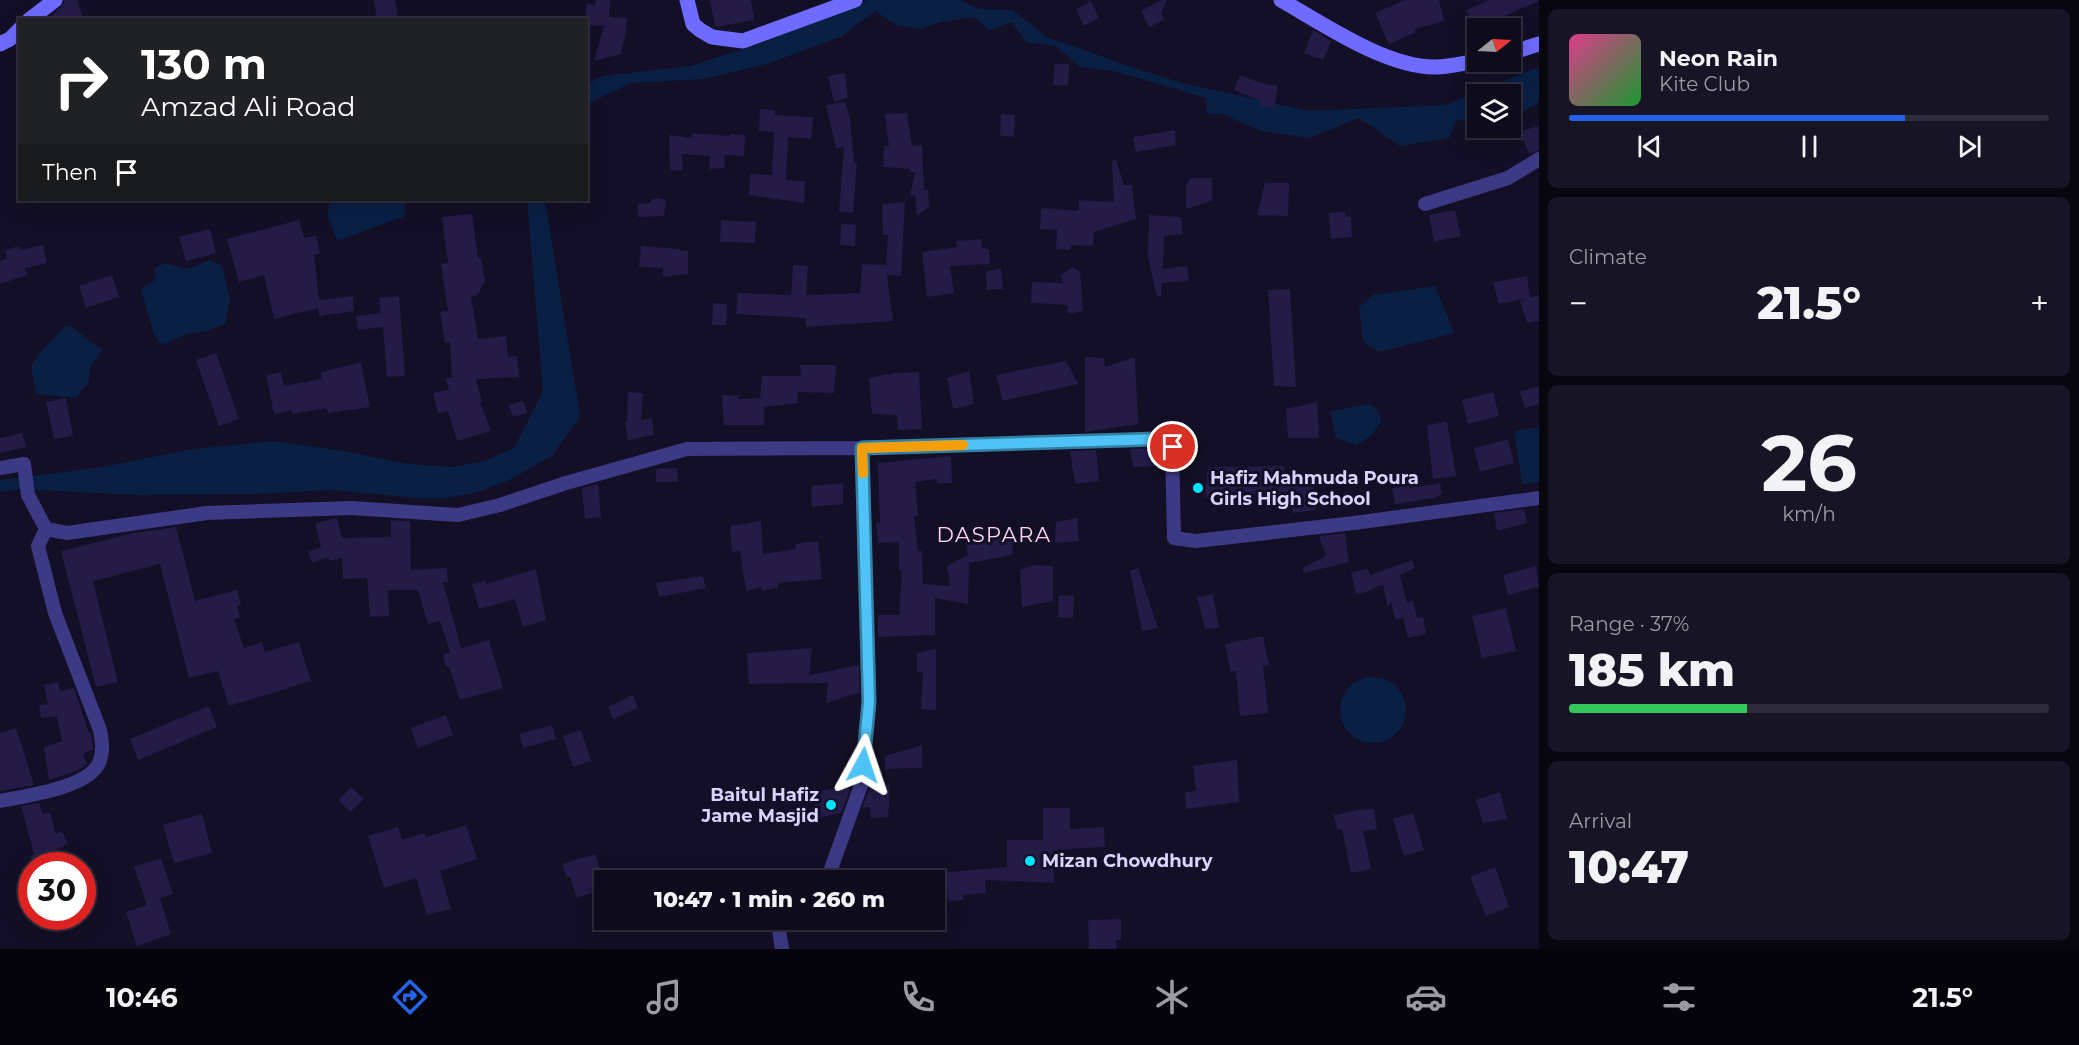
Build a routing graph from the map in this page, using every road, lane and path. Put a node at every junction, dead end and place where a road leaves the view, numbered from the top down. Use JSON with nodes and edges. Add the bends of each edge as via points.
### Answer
{"nodes":[{"id":1,"x":55,"y":0,"type":"edge"},
{"id":2,"x":687,"y":0,"type":"edge"},
{"id":3,"x":855,"y":0,"type":"edge"},
{"id":4,"x":1281,"y":0,"type":"edge"},
{"id":5,"x":32,"y":18,"type":"edge"},
{"id":6,"x":18,"y":31,"type":"edge"},
{"id":7,"x":0,"y":44,"type":"edge"},
{"id":8,"x":1539,"y":44,"type":"edge"},
{"id":9,"x":1521,"y":50,"type":"edge"},
{"id":10,"x":1467,"y":63,"type":"edge"},
{"id":11,"x":1539,"y":159,"type":"edge"},
{"id":12,"x":1425,"y":204,"type":"dead end"},
{"id":13,"x":862,"y":448,"type":"junction"},
{"id":14,"x":0,"y":468,"type":"edge"},
{"id":15,"x":1539,"y":498,"type":"edge"},
{"id":16,"x":46,"y":529,"type":"junction"},
{"id":17,"x":0,"y":801,"type":"edge"},
{"id":18,"x":831,"y":870,"type":"edge"},
{"id":19,"x":779,"y":930,"type":"edge"},
{"id":20,"x":782,"y":949,"type":"edge"}],
"edges":[{"from":1,"to":5,"type":"main road"},
{"from":2,"to":3,"type":"main road","via":[[693,24],[700,30],[712,37],[743,41]]},
{"from":4,"to":10,"type":"main road","via":[[1378,53],[1435,67]]},
{"from":6,"to":7,"type":"main road"},
{"from":8,"to":9,"type":"main road"},
{"from":11,"to":12,"type":"street","via":[[1508,178]]},
{"from":13,"to":15,"type":"street","via":[[1159,439],[1173,447],[1174,538],[1196,541]]},
{"from":13,"to":16,"type":"street","via":[[687,449],[458,514],[351,508],[218,512],[67,533]]},
{"from":13,"to":18,"type":"street","via":[[869,702],[861,785]]},
{"from":14,"to":16,"type":"street","via":[[24,464],[28,495]]},
{"from":16,"to":17,"type":"street","via":[[38,546],[56,612],[103,746],[94,772],[85,778]]},
{"from":19,"to":20,"type":"street"}]}
